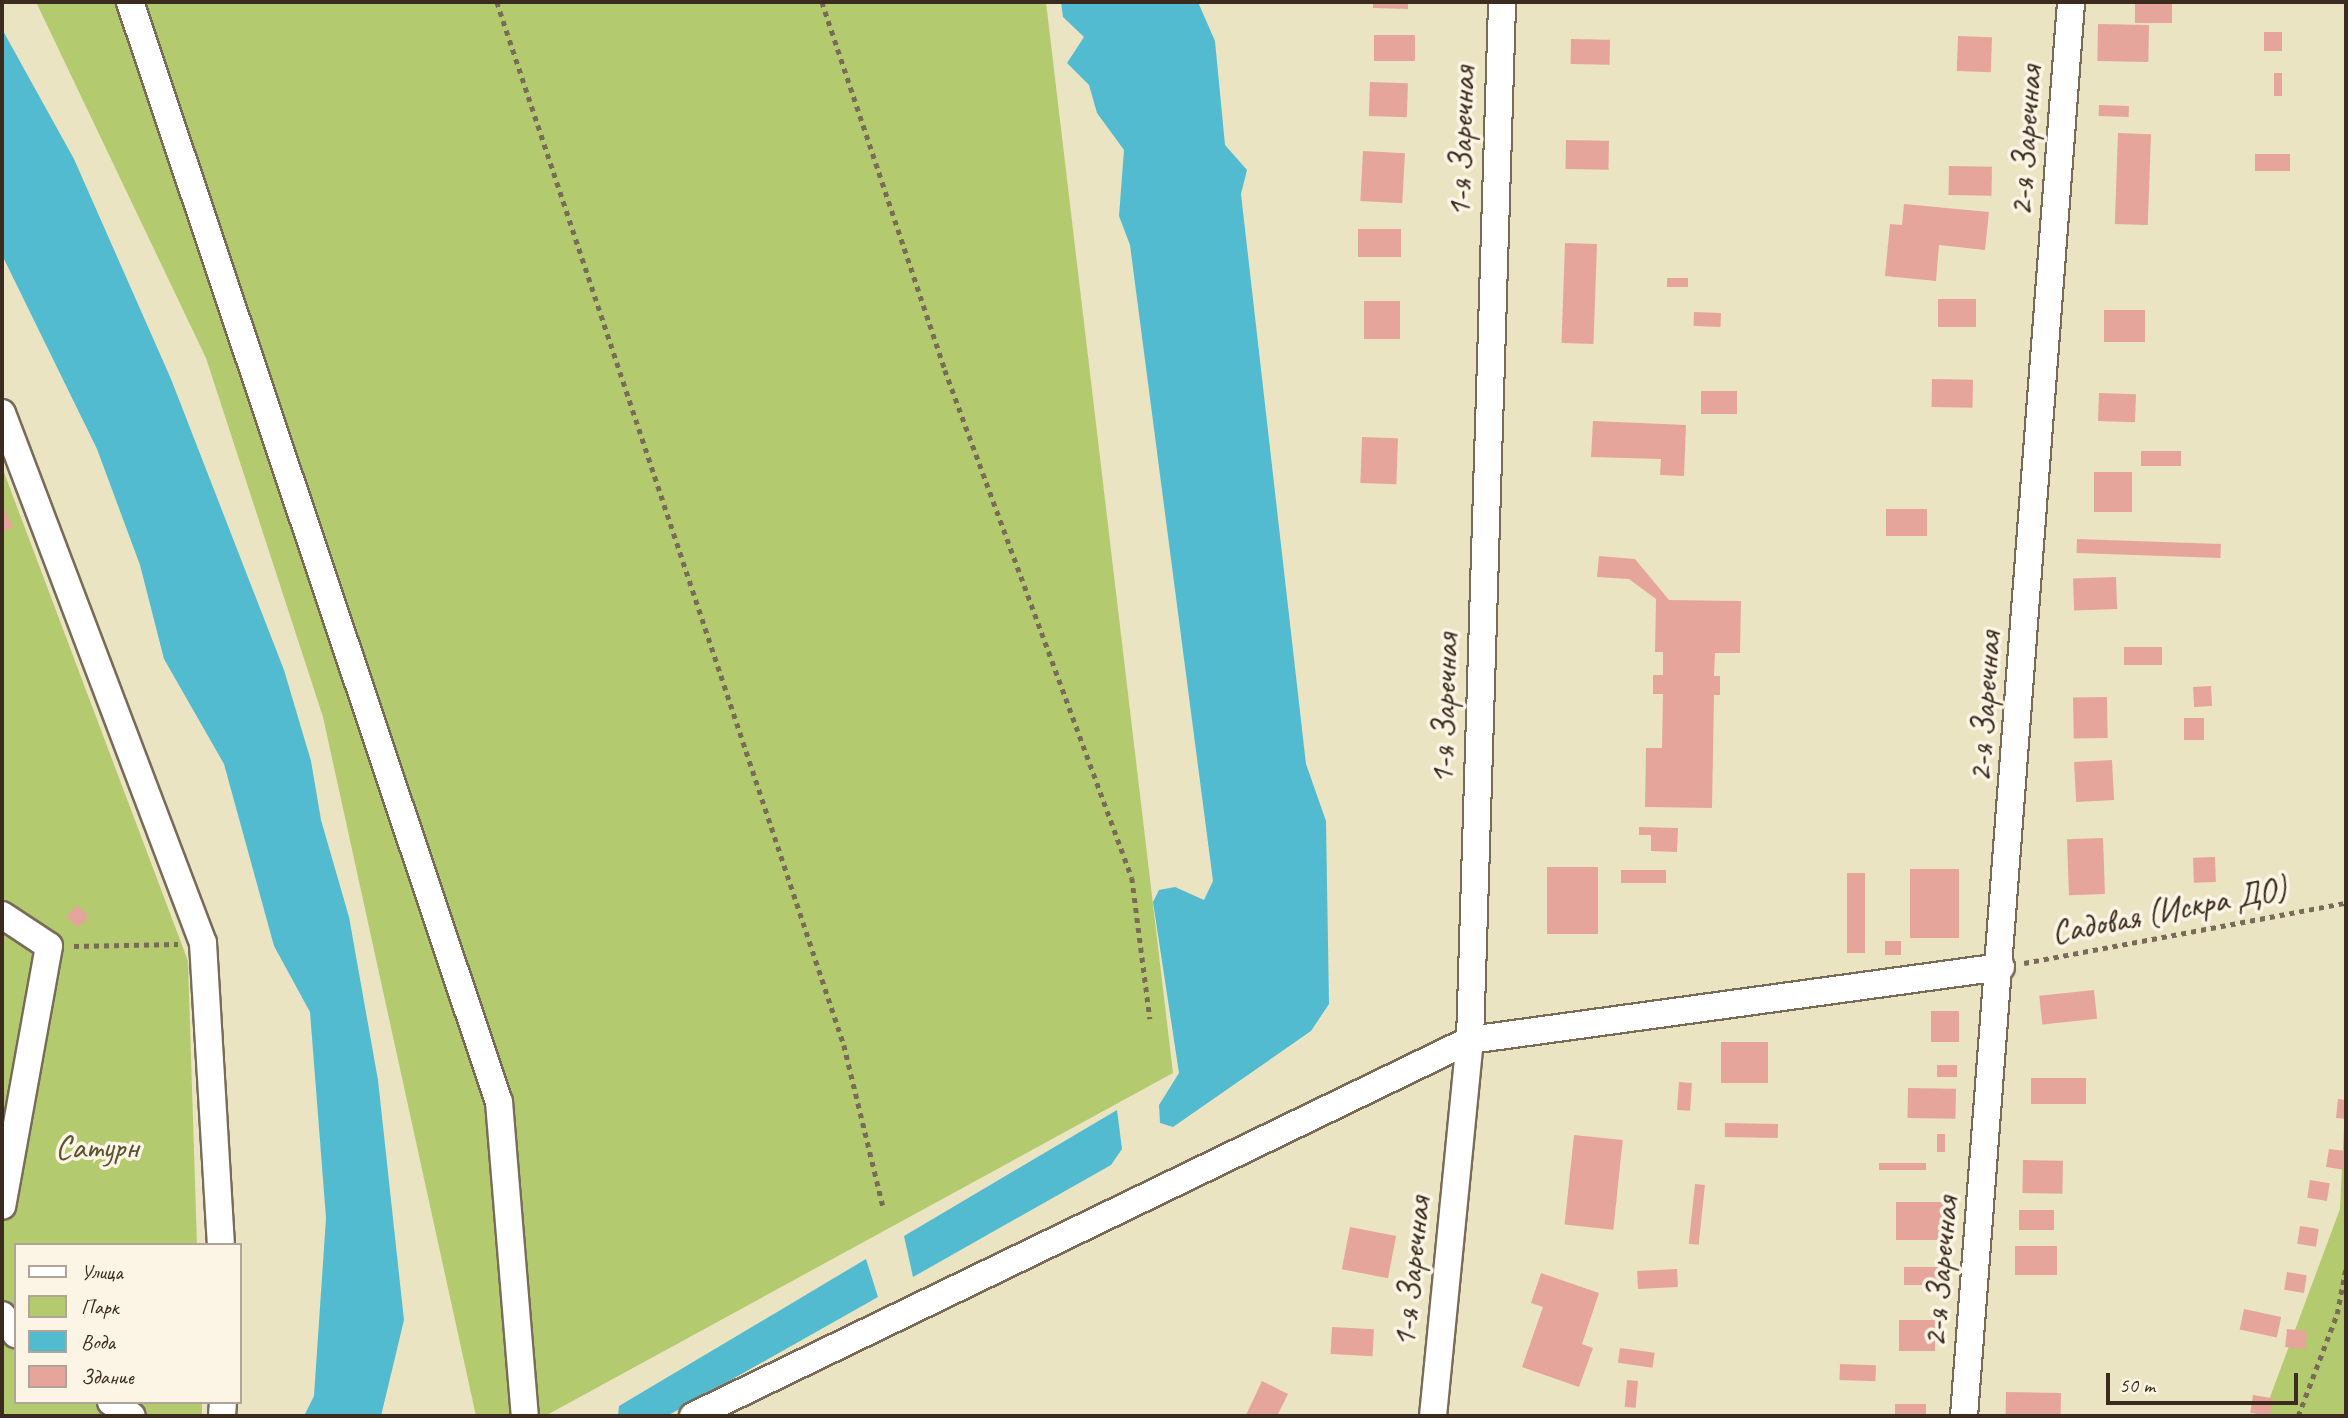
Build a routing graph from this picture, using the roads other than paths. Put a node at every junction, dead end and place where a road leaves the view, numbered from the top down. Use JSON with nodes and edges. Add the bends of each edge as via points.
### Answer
{"nodes":[{"id":1,"x":130,"y":2,"type":"edge"},
{"id":2,"x":1502,"y":2,"type":"edge"},
{"id":3,"x":2071,"y":2,"type":"edge"},
{"id":4,"x":2,"y":413,"type":"edge"},
{"id":5,"x":2,"y":915,"type":"edge"},
{"id":6,"x":2001,"y":967,"type":"junction"},
{"id":7,"x":1470,"y":1040,"type":"junction"},
{"id":8,"x":2,"y":1206,"type":"edge"},
{"id":9,"x":220,"y":1243,"type":"edge"},
{"id":10,"x":2,"y":1315,"type":"edge"},
{"id":11,"x":14,"y":1331,"type":"edge"},
{"id":12,"x":114,"y":1404,"type":"edge"},
{"id":13,"x":132,"y":1416,"type":"edge"},
{"id":14,"x":525,"y":1416,"type":"edge"},
{"id":15,"x":693,"y":1416,"type":"edge"},
{"id":16,"x":1433,"y":1416,"type":"edge"},
{"id":17,"x":1964,"y":1416,"type":"edge"}],
"edges":[{"from":1,"to":14,"type":"street","via":[[499,1101]]},
{"from":2,"to":7,"type":"street","name":"1-я Заречная"},
{"from":3,"to":6,"type":"street","name":"2-я Заречная"},
{"from":4,"to":9,"type":"street","via":[[203,943]]},
{"from":5,"to":8,"type":"street","via":[[49,946]]},
{"from":6,"to":7,"type":"street"},
{"from":6,"to":17,"type":"street","name":"2-я Заречная"},
{"from":7,"to":15,"type":"street"},
{"from":7,"to":16,"type":"street","name":"1-я Заречная"},
{"from":10,"to":11,"type":"street"},
{"from":12,"to":13,"type":"street"}]}
